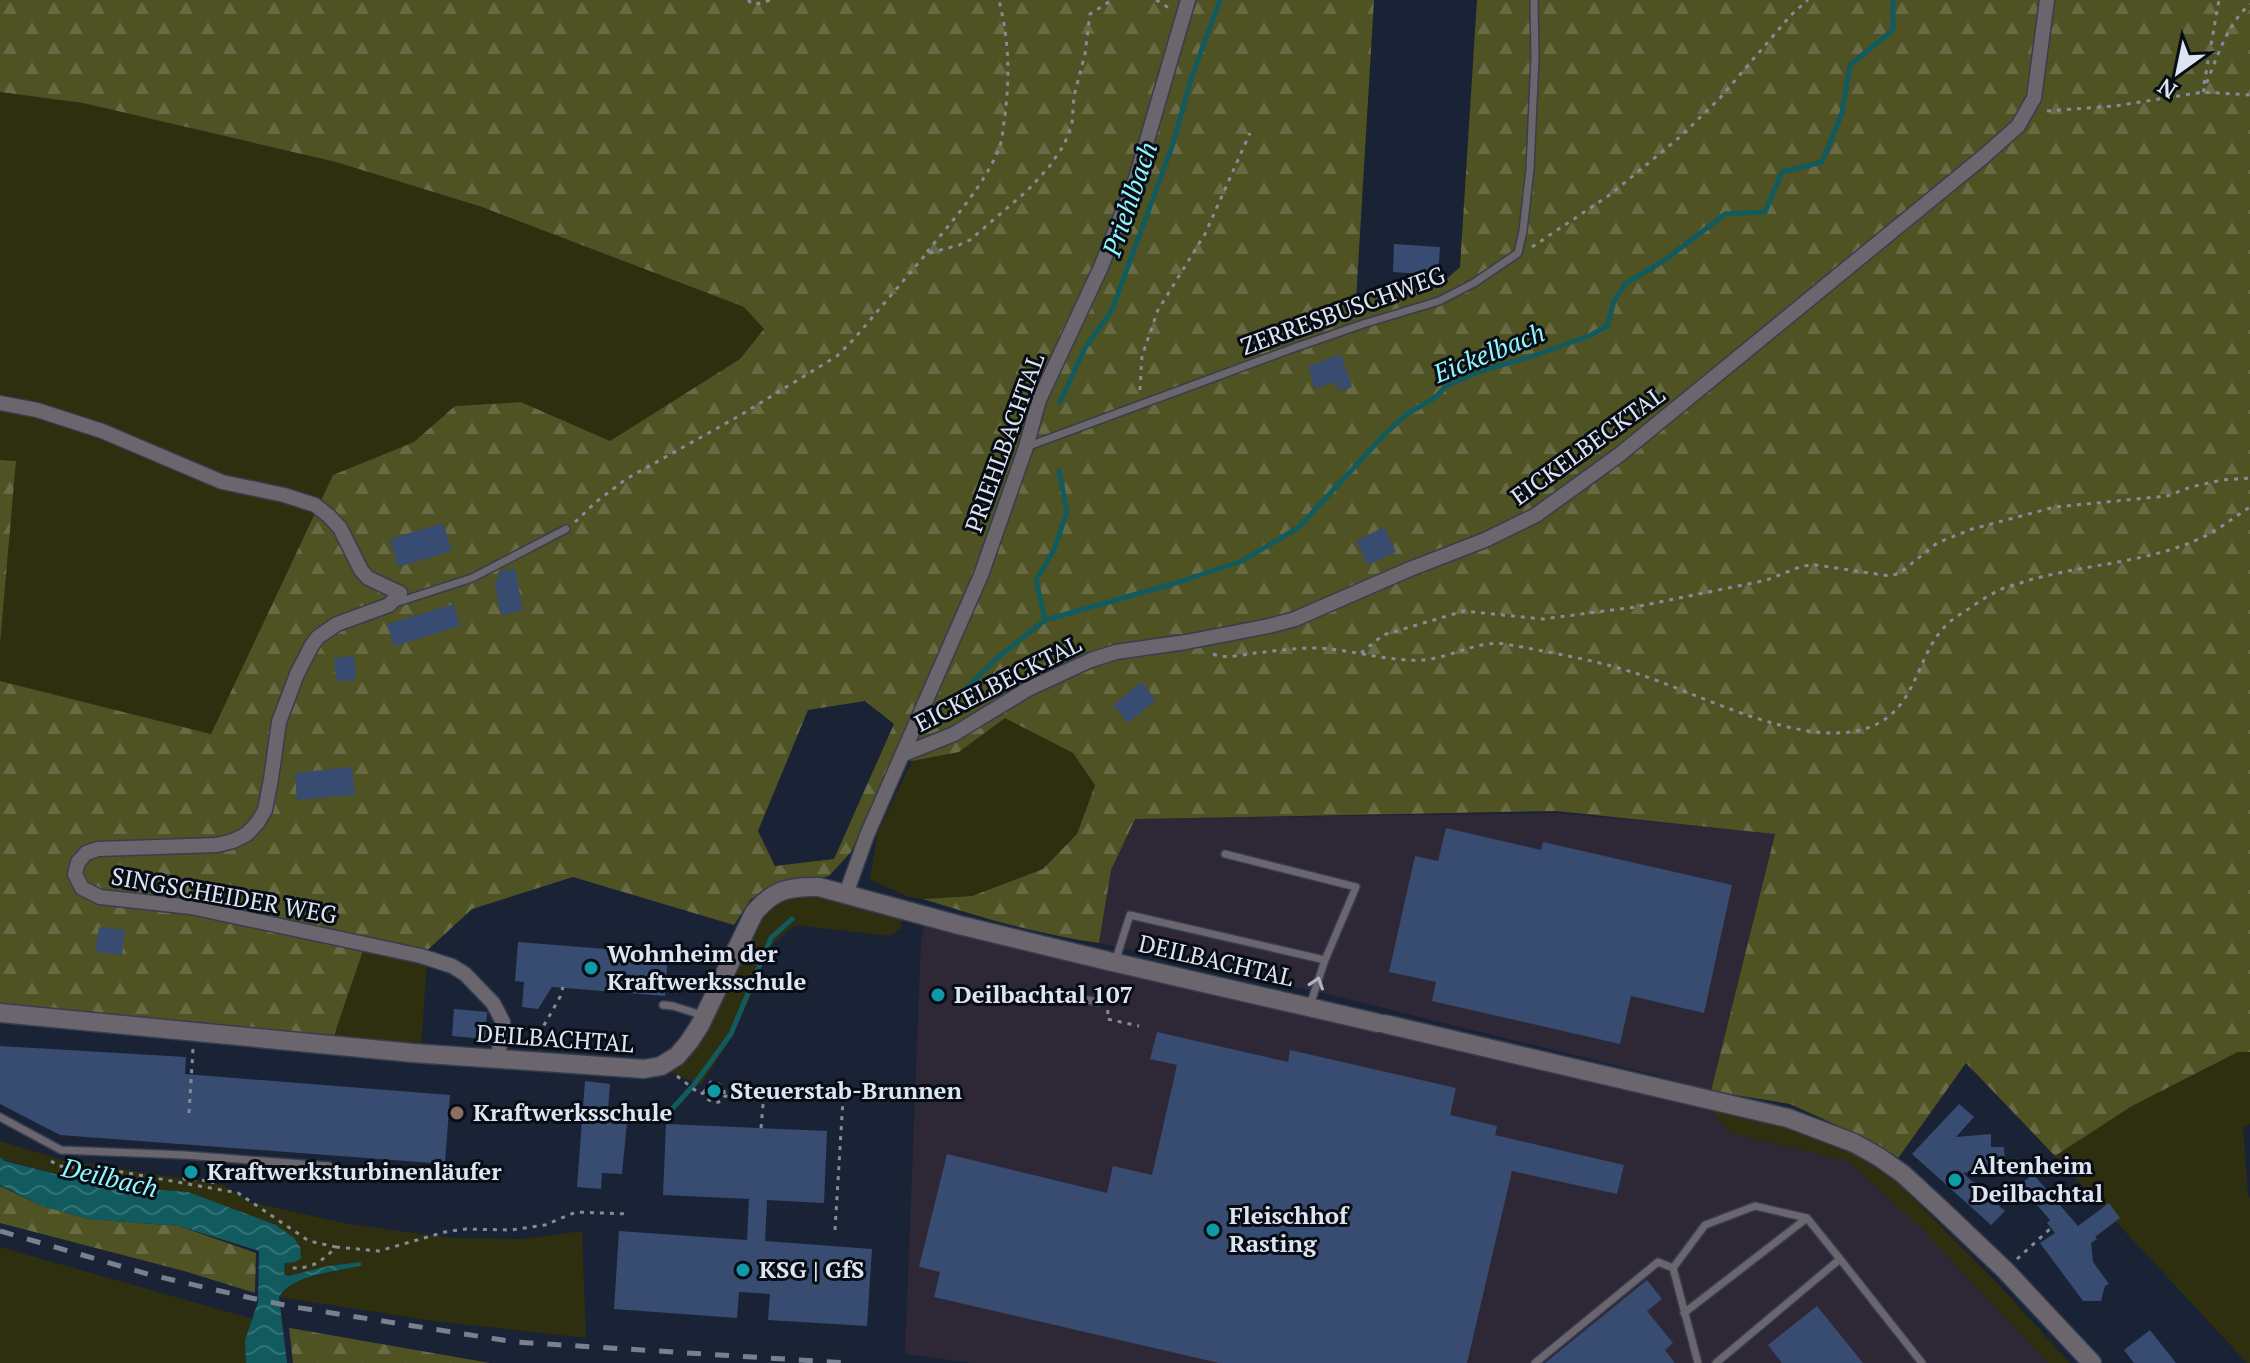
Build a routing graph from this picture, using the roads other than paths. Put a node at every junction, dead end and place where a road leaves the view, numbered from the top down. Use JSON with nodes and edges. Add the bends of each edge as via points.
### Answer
{"nodes":[{"id":1,"x":1188,"y":0,"type":"edge"},
{"id":2,"x":1534,"y":0,"type":"edge"},
{"id":3,"x":2047,"y":0,"type":"edge"},
{"id":4,"x":0,"y":403,"type":"edge"},
{"id":5,"x":1026,"y":447,"type":"junction"},
{"id":6,"x":566,"y":529,"type":"road end"},
{"id":7,"x":389,"y":605,"type":"junction"},
{"id":8,"x":904,"y":754,"type":"junction"},
{"id":9,"x":1225,"y":854,"type":"dead end"},
{"id":10,"x":846,"y":894,"type":"junction"},
{"id":11,"x":1325,"y":960,"type":"junction"},
{"id":12,"x":1115,"y":963,"type":"junction"},
{"id":13,"x":1078,"y":998,"type":"dead end"},
{"id":14,"x":1098,"y":1002,"type":"dead end"},
{"id":15,"x":663,"y":1005,"type":"dead end"},
{"id":16,"x":1310,"y":1007,"type":"junction"},
{"id":17,"x":0,"y":1013,"type":"edge"},
{"id":18,"x":704,"y":1016,"type":"junction"},
{"id":19,"x":498,"y":1058,"type":"junction"},
{"id":20,"x":0,"y":1117,"type":"edge"},
{"id":21,"x":329,"y":1166,"type":"dead end"},
{"id":22,"x":1807,"y":1218,"type":"junction"},
{"id":23,"x":1840,"y":1259,"type":"junction"},
{"id":24,"x":1673,"y":1268,"type":"junction"},
{"id":25,"x":1684,"y":1313,"type":"junction"},
{"id":26,"x":1535,"y":1363,"type":"edge"},
{"id":27,"x":1698,"y":1363,"type":"edge"},
{"id":28,"x":1716,"y":1363,"type":"edge"},
{"id":29,"x":1922,"y":1363,"type":"edge"},
{"id":30,"x":2092,"y":1363,"type":"edge"}],
"edges":[{"from":1,"to":5,"type":"street","name":"PRIEHLBACHTAL","via":[[1136,178],[1039,400]]},
{"from":2,"to":5,"type":"lane","name":"ZERRESBUSCHWEG","via":[[1530,169],[1518,253],[1439,301],[1291,349]]},
{"from":3,"to":8,"type":"street","name":"EICKELBECKTAL","via":[[2034,98],[2018,126],[1554,504],[1485,540],[1295,619],[1091,660],[1028,689],[954,734]]},
{"from":4,"to":7,"type":"street","via":[[102,431],[222,482],[315,505],[340,528],[368,578],[400,593]]},
{"from":5,"to":8,"type":"street","name":"PRIEHLBACHTAL","via":[[981,575]]},
{"from":6,"to":7,"type":"lane","name":"SINGSCHEIDER WEG","via":[[472,578]]},
{"from":7,"to":19,"type":"street","name":"SINGSCHEIDER WEG","via":[[337,624],[306,654],[279,722],[265,810],[247,834],[217,845],[98,849],[86,853],[75,874],[82,888],[100,897],[191,907],[452,966],[500,1013]]},
{"from":8,"to":10,"type":"street","name":"PRIEHLBACHTAL"},
{"from":9,"to":11,"type":"lane","via":[[1356,887]]},
{"from":10,"to":12,"type":"street","name":"DEILBACHTAL"},
{"from":10,"to":18,"type":"street","name":"DEILBACHTAL","via":[[804,887],[764,901]]},
{"from":11,"to":12,"type":"lane","via":[[1130,915]]},
{"from":16,"to":11,"type":"lane","one_way":true},
{"from":12,"to":16,"type":"street","name":"DEILBACHTAL"},
{"from":13,"to":14,"type":"lane"},
{"from":15,"to":18,"type":"lane"},
{"from":16,"to":30,"type":"street","name":"DEILBACHTAL","via":[[1714,1099],[1788,1118],[1854,1143],[1903,1174],[2006,1271]]},
{"from":17,"to":19,"type":"street","name":"DEILBACHTAL"},
{"from":18,"to":19,"type":"street","name":"DEILBACHTAL","via":[[683,1050],[652,1068]]},
{"from":20,"to":21,"type":"lane","via":[[61,1150]]},
{"from":22,"to":23,"type":"lane"},
{"from":22,"to":24,"type":"lane","via":[[1755,1206],[1730,1215],[1705,1225]]},
{"from":22,"to":25,"type":"lane"},
{"from":23,"to":28,"type":"lane"},
{"from":23,"to":29,"type":"lane"},
{"from":24,"to":25,"type":"lane"},
{"from":24,"to":26,"type":"lane","via":[[1658,1262]]},
{"from":25,"to":27,"type":"lane"}]}
